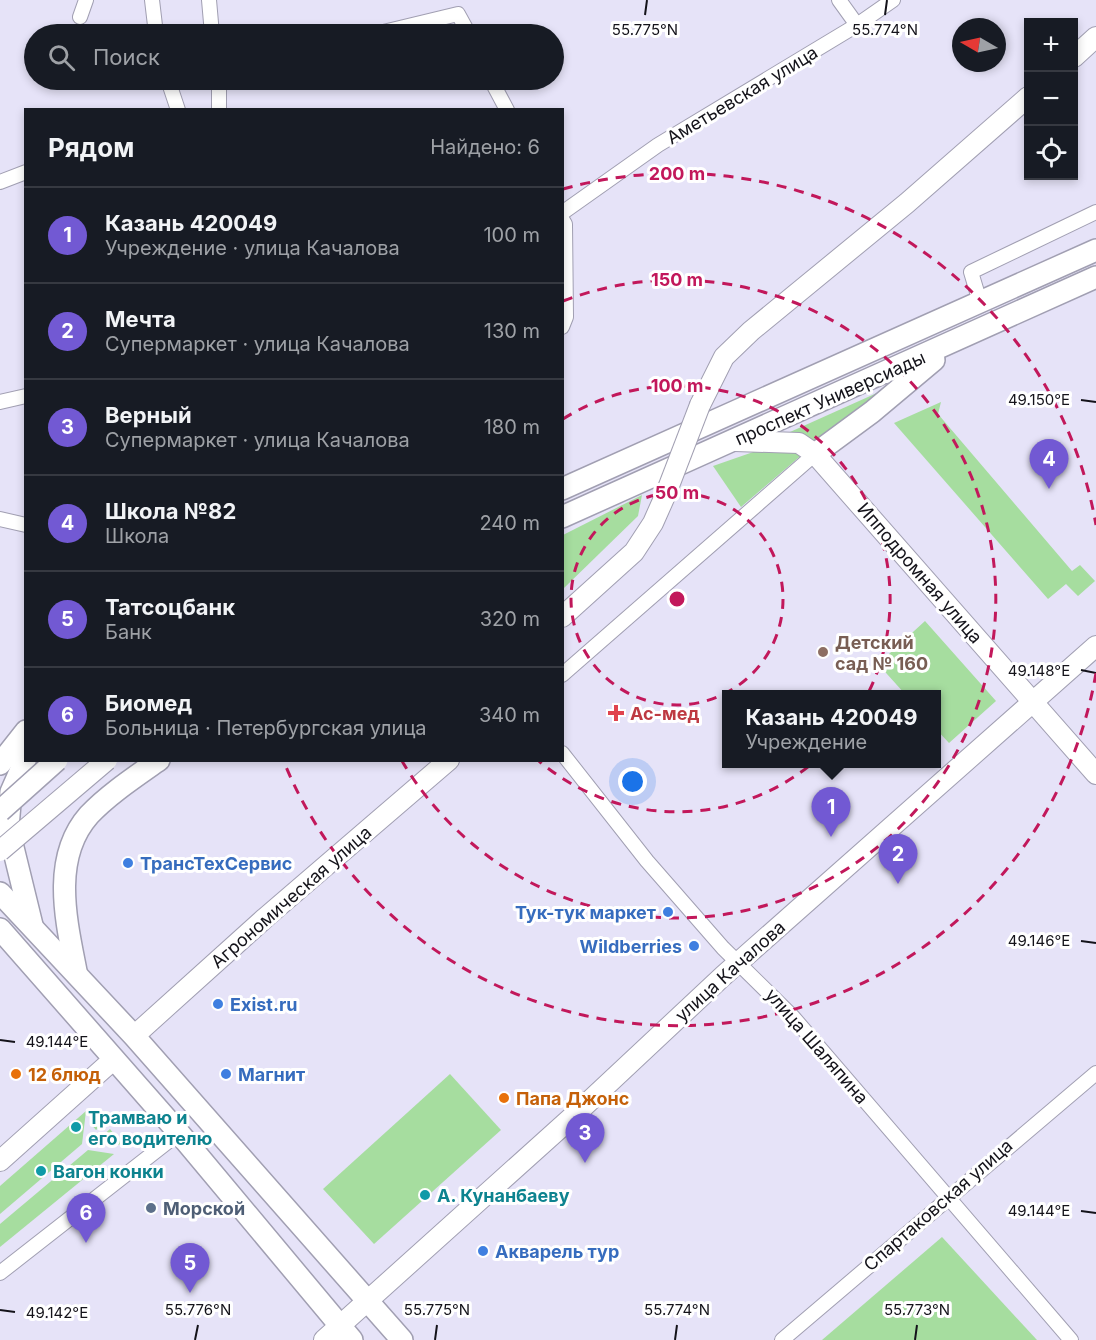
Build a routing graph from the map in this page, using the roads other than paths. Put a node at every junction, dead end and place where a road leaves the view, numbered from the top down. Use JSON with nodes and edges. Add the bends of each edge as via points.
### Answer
{"nodes":[{"id":1,"x":86,"y":0,"type":"edge"},
{"id":2,"x":152,"y":0,"type":"edge"},
{"id":3,"x":209,"y":0,"type":"edge"},
{"id":4,"x":839,"y":0,"type":"edge"},
{"id":5,"x":893,"y":0,"type":"edge"},
{"id":6,"x":80,"y":16,"type":"dead end"},
{"id":7,"x":155,"y":24,"type":"edge"},
{"id":8,"x":211,"y":24,"type":"edge"},
{"id":9,"x":416,"y":24,"type":"edge"},
{"id":10,"x":464,"y":24,"type":"edge"},
{"id":11,"x":856,"y":25,"type":"junction"},
{"id":12,"x":1096,"y":37,"type":"edge"},
{"id":13,"x":1078,"y":53,"type":"edge"},
{"id":14,"x":171,"y":90,"type":"edge"},
{"id":15,"x":219,"y":90,"type":"edge"},
{"id":16,"x":496,"y":90,"type":"edge"},
{"id":17,"x":1024,"y":100,"type":"edge"},
{"id":18,"x":177,"y":108,"type":"edge"},
{"id":19,"x":219,"y":108,"type":"edge"},
{"id":20,"x":506,"y":108,"type":"edge"},
{"id":21,"x":24,"y":173,"type":"edge"},
{"id":22,"x":0,"y":182,"type":"edge"},
{"id":23,"x":564,"y":212,"type":"edge"},
{"id":24,"x":1096,"y":212,"type":"edge"},
{"id":25,"x":564,"y":222,"type":"edge"},
{"id":26,"x":1096,"y":250,"type":"edge"},
{"id":27,"x":1096,"y":277,"type":"edge"},
{"id":28,"x":980,"y":302,"type":"junction"},
{"id":29,"x":564,"y":322,"type":"edge"},
{"id":30,"x":954,"y":343,"type":"junction"},
{"id":31,"x":24,"y":396,"type":"edge"},
{"id":32,"x":0,"y":402,"type":"edge"},
{"id":33,"x":735,"y":441,"type":"junction"},
{"id":34,"x":815,"y":454,"type":"junction"},
{"id":35,"x":564,"y":488,"type":"edge"},
{"id":36,"x":564,"y":516,"type":"edge"},
{"id":37,"x":0,"y":519,"type":"edge"},
{"id":38,"x":24,"y":525,"type":"edge"},
{"id":39,"x":564,"y":615,"type":"edge"},
{"id":40,"x":1096,"y":646,"type":"edge"},
{"id":41,"x":564,"y":673,"type":"edge"},
{"id":42,"x":1033,"y":702,"type":"junction"},
{"id":43,"x":24,"y":734,"type":"edge"},
{"id":44,"x":564,"y":756,"type":"edge"},
{"id":45,"x":24,"y":762,"type":"edge"},
{"id":46,"x":55,"y":762,"type":"edge"},
{"id":47,"x":104,"y":762,"type":"edge"},
{"id":48,"x":156,"y":762,"type":"edge"},
{"id":49,"x":447,"y":762,"type":"edge"},
{"id":50,"x":0,"y":764,"type":"edge"},
{"id":51,"x":1096,"y":774,"type":"edge"},
{"id":52,"x":0,"y":811,"type":"edge"},
{"id":53,"x":0,"y":851,"type":"edge"},
{"id":54,"x":0,"y":893,"type":"edge"},
{"id":55,"x":32,"y":926,"type":"junction"},
{"id":56,"x":0,"y":929,"type":"edge"},
{"id":57,"x":740,"y":962,"type":"junction"},
{"id":58,"x":76,"y":972,"type":"junction"},
{"id":59,"x":134,"y":1036,"type":"junction"},
{"id":60,"x":114,"y":1059,"type":"junction"},
{"id":61,"x":1096,"y":1072,"type":"edge"},
{"id":62,"x":179,"y":1133,"type":"junction"},
{"id":63,"x":0,"y":1161,"type":"edge"},
{"id":64,"x":948,"y":1196,"type":"junction"},
{"id":65,"x":0,"y":1273,"type":"edge"},
{"id":66,"x":367,"y":1300,"type":"junction"},
{"id":67,"x":339,"y":1335,"type":"edge"},
{"id":68,"x":402,"y":1340,"type":"edge"},
{"id":69,"x":782,"y":1340,"type":"edge"},
{"id":70,"x":1071,"y":1340,"type":"edge"}],
"edges":[{"from":1,"to":6,"type":"street"},
{"from":2,"to":7,"type":"street"},
{"from":3,"to":8,"type":"street"},
{"from":4,"to":11,"type":"street"},
{"from":5,"to":11,"type":"street","name":"Аметьевская улица"},
{"from":9,"to":10,"type":"street","via":[[458,14]]},
{"from":11,"to":23,"type":"street","name":"Аметьевская улица","via":[[658,145]]},
{"from":12,"to":13,"type":"street"},
{"from":14,"to":18,"type":"street"},
{"from":15,"to":19,"type":"street"},
{"from":16,"to":20,"type":"street"},
{"from":17,"to":39,"type":"street","bridge":true,"via":[[724,357],[700,405],[653,523],[634,552]]},
{"from":21,"to":22,"type":"street"},
{"from":24,"to":28,"type":"street","via":[[971,272]]},
{"from":25,"to":29,"type":"street"},
{"from":26,"to":28,"type":"main road","name":"проспект Универсиады"},
{"from":27,"to":30,"type":"main road","name":"проспект Универсиады"},
{"from":28,"to":35,"type":"main road","name":"проспект Универсиады"},
{"from":30,"to":33,"type":"main road","name":"проспект Универсиады"},
{"from":30,"to":34,"type":"main road"},
{"from":31,"to":32,"type":"street"},
{"from":33,"to":34,"type":"street","via":[[799,443]]},
{"from":33,"to":36,"type":"main road","name":"проспект Универсиады"},
{"from":34,"to":41,"type":"street"},
{"from":34,"to":42,"type":"street","name":"Ипподромная улица"},
{"from":37,"to":38,"type":"street"},
{"from":40,"to":42,"type":"street","name":"улица Качалова"},
{"from":42,"to":51,"type":"street","name":"Ипподромная улица"},
{"from":42,"to":57,"type":"street","name":"улица Качалова"},
{"from":43,"to":50,"type":"main road"},
{"from":44,"to":57,"type":"street","name":"улица Шаляпина","via":[[647,861],[723,948]]},
{"from":45,"to":55,"type":"main road","via":[[11,792],[8,827]]},
{"from":46,"to":52,"type":"main road","bridge":true},
{"from":47,"to":53,"type":"street","bridge":true},
{"from":48,"to":58,"type":"main road","via":[[89,816],[71,845],[64,872]]},
{"from":49,"to":59,"type":"street","name":"Агрономическая улица","via":[[264,918]]},
{"from":54,"to":55,"type":"main road"},
{"from":55,"to":58,"type":"main road"},
{"from":56,"to":60,"type":"main road"},
{"from":57,"to":64,"type":"street","name":"улица Шаляпина","via":[[794,1017]]},
{"from":57,"to":66,"type":"street","name":"улица Качалова"},
{"from":58,"to":59,"type":"main road"},
{"from":59,"to":66,"type":"main road"},
{"from":60,"to":62,"type":"main road"},
{"from":60,"to":63,"type":"street"},
{"from":61,"to":64,"type":"street","name":"Спартаковская улица"},
{"from":62,"to":65,"type":"street"},
{"from":62,"to":67,"type":"main road"},
{"from":64,"to":69,"type":"street","name":"Спартаковская улица"},
{"from":64,"to":70,"type":"street","name":"улица Шаляпина"},
{"from":66,"to":67,"type":"street","name":"улица Качалова"},
{"from":66,"to":68,"type":"main road"}]}
